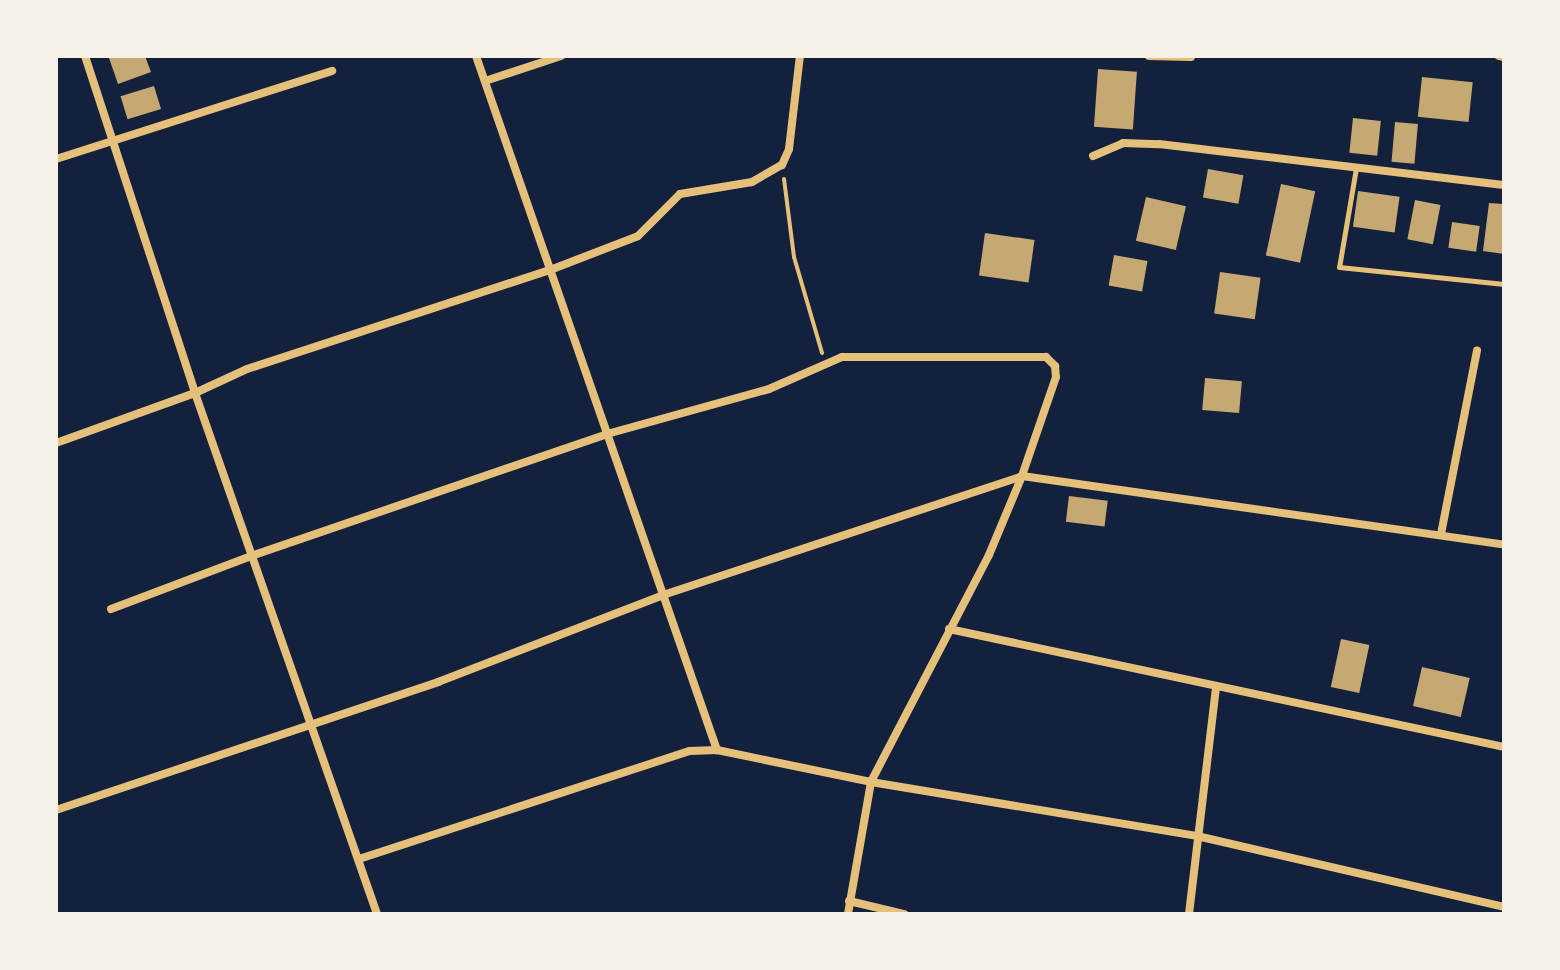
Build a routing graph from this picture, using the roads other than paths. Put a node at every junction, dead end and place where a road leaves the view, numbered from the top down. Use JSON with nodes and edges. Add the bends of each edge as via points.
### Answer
{"nodes":[{"id":1,"x":85,"y":56,"type":"edge"},
{"id":2,"x":476,"y":56,"type":"edge"},
{"id":3,"x":561,"y":56,"type":"edge"},
{"id":4,"x":800,"y":56,"type":"edge"},
{"id":5,"x":1149,"y":56,"type":"edge"},
{"id":6,"x":1191,"y":57,"type":"edge"},
{"id":7,"x":332,"y":71,"type":"dead end"},
{"id":8,"x":485,"y":81,"type":"junction"},
{"id":9,"x":112,"y":139,"type":"junction"},
{"id":10,"x":1093,"y":156,"type":"dead end"},
{"id":11,"x":56,"y":159,"type":"edge"},
{"id":12,"x":1356,"y":168,"type":"junction"},
{"id":13,"x":1504,"y":185,"type":"edge"},
{"id":14,"x":550,"y":270,"type":"junction"},
{"id":15,"x":1504,"y":284,"type":"edge"},
{"id":16,"x":1477,"y":350,"type":"dead end"},
{"id":17,"x":195,"y":393,"type":"junction"},
{"id":18,"x":607,"y":434,"type":"junction"},
{"id":19,"x":56,"y":443,"type":"edge"},
{"id":20,"x":1022,"y":476,"type":"junction"},
{"id":21,"x":1441,"y":534,"type":"junction"},
{"id":22,"x":1504,"y":545,"type":"edge"},
{"id":23,"x":251,"y":556,"type":"junction"},
{"id":24,"x":663,"y":595,"type":"junction"},
{"id":25,"x":111,"y":609,"type":"dead end"},
{"id":26,"x":949,"y":629,"type":"junction"},
{"id":27,"x":1216,"y":688,"type":"junction"},
{"id":28,"x":312,"y":726,"type":"junction"},
{"id":29,"x":1504,"y":747,"type":"edge"},
{"id":30,"x":717,"y":750,"type":"junction"},
{"id":31,"x":871,"y":782,"type":"junction"},
{"id":32,"x":56,"y":810,"type":"edge"},
{"id":33,"x":1197,"y":836,"type":"junction"},
{"id":34,"x":359,"y":859,"type":"junction"},
{"id":35,"x":849,"y":901,"type":"junction"},
{"id":36,"x":1504,"y":907,"type":"edge"},
{"id":37,"x":377,"y":914,"type":"edge"},
{"id":38,"x":848,"y":914,"type":"edge"},
{"id":39,"x":904,"y":914,"type":"edge"},
{"id":40,"x":1189,"y":914,"type":"edge"}],
"edges":[{"from":1,"to":9,"type":"street"},
{"from":2,"to":8,"type":"street"},
{"from":3,"to":8,"type":"street"},
{"from":4,"to":14,"type":"street","via":[[792,137],[782,165],[752,182],[680,194],[664,204],[638,236]]},
{"from":5,"to":6,"type":"street"},
{"from":7,"to":9,"type":"street"},
{"from":8,"to":14,"type":"street"},
{"from":9,"to":11,"type":"street"},
{"from":9,"to":17,"type":"street"},
{"from":10,"to":12,"type":"street","via":[[1123,143],[1159,144]]},
{"from":12,"to":13,"type":"street"},
{"from":12,"to":15,"type":"lane","via":[[1339,267]]},
{"from":14,"to":17,"type":"street","via":[[247,369]]},
{"from":14,"to":18,"type":"street"},
{"from":16,"to":21,"type":"street"},
{"from":17,"to":19,"type":"street"},
{"from":17,"to":23,"type":"street"},
{"from":18,"to":20,"type":"street","via":[[769,389],[825,363],[877,354],[1046,357],[1055,366],[1056,377]]},
{"from":18,"to":23,"type":"street"},
{"from":18,"to":24,"type":"street"},
{"from":20,"to":21,"type":"street"},
{"from":20,"to":24,"type":"street"},
{"from":20,"to":26,"type":"street","via":[[989,555]]},
{"from":21,"to":22,"type":"street"},
{"from":23,"to":25,"type":"street"},
{"from":23,"to":28,"type":"street"},
{"from":24,"to":28,"type":"street"},
{"from":24,"to":30,"type":"street"},
{"from":26,"to":27,"type":"street"},
{"from":26,"to":31,"type":"street"},
{"from":27,"to":29,"type":"street"},
{"from":27,"to":33,"type":"street"},
{"from":28,"to":32,"type":"street"},
{"from":28,"to":34,"type":"street"},
{"from":30,"to":31,"type":"street"},
{"from":30,"to":34,"type":"street","via":[[690,751]]},
{"from":31,"to":33,"type":"street"},
{"from":31,"to":35,"type":"street"},
{"from":33,"to":36,"type":"street"},
{"from":33,"to":40,"type":"street"},
{"from":34,"to":37,"type":"street"},
{"from":35,"to":38,"type":"street"},
{"from":35,"to":39,"type":"street"}]}
